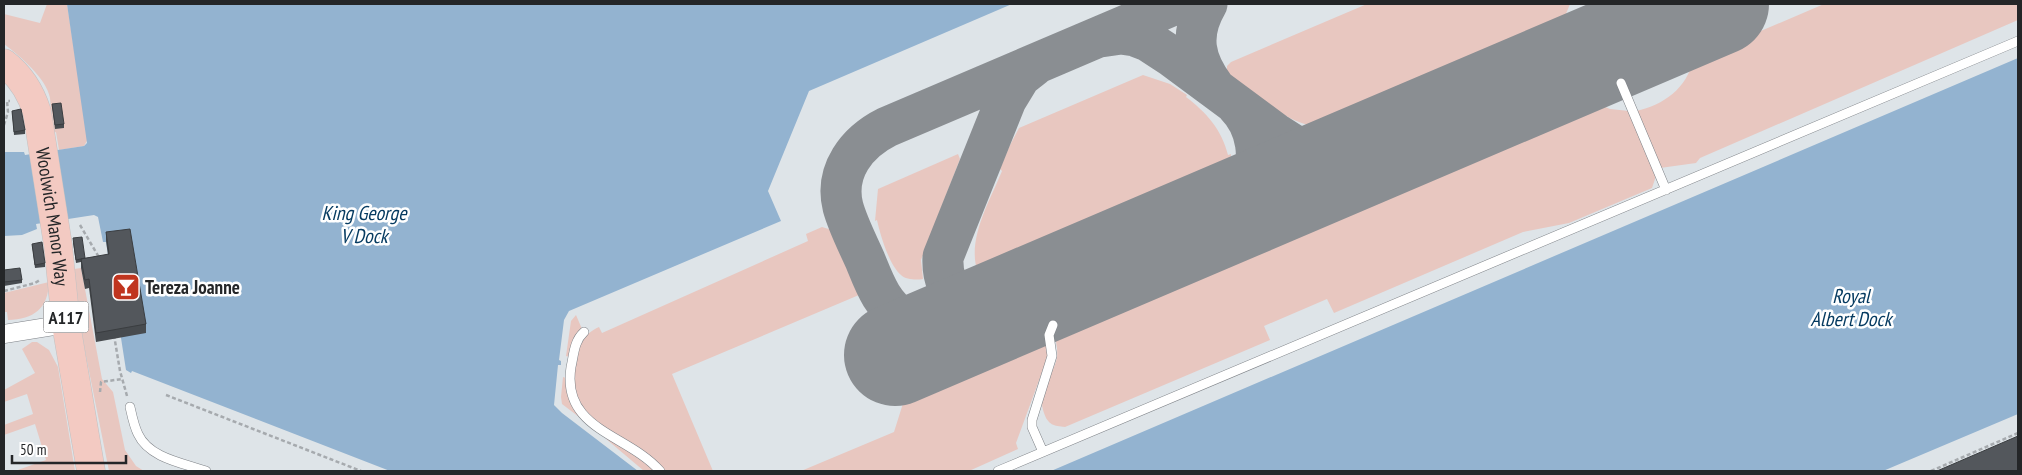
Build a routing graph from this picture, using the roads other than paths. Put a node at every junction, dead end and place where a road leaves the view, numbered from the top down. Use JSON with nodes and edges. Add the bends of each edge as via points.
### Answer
{"nodes":[{"id":1,"x":2018,"y":41,"type":"edge"},
{"id":2,"x":4,"y":63,"type":"edge"},
{"id":3,"x":1621,"y":83,"type":"dead end"},
{"id":4,"x":1666,"y":190,"type":"junction"},
{"id":5,"x":66,"y":324,"type":"junction"},
{"id":6,"x":1053,"y":325,"type":"dead end"},
{"id":7,"x":584,"y":332,"type":"dead end"},
{"id":8,"x":4,"y":334,"type":"edge"},
{"id":9,"x":130,"y":407,"type":"road end"},
{"id":10,"x":1043,"y":452,"type":"junction"},
{"id":11,"x":91,"y":471,"type":"edge"},
{"id":12,"x":206,"y":471,"type":"edge"},
{"id":13,"x":660,"y":471,"type":"edge"},
{"id":14,"x":998,"y":471,"type":"edge"}],
"edges":[{"from":1,"to":4,"type":"lane"},
{"from":2,"to":5,"type":"highway","name":"Woolwich Manor Way","number":"A117","via":[[25,85],[33,100],[58,245]]},
{"from":3,"to":4,"type":"lane"},
{"from":4,"to":10,"type":"lane"},
{"from":5,"to":8,"type":"street"},
{"from":5,"to":11,"type":"highway","name":"Woolwich Manor Way","number":"A117"},
{"from":6,"to":10,"type":"lane","via":[[1050,335],[1052,356],[1032,420]]},
{"from":7,"to":13,"type":"lane","via":[[575,348],[570,377],[570,390],[576,405],[605,434],[638,451]]},
{"from":9,"to":12,"type":"lane","via":[[143,443],[155,452]]},
{"from":10,"to":14,"type":"lane"}]}
